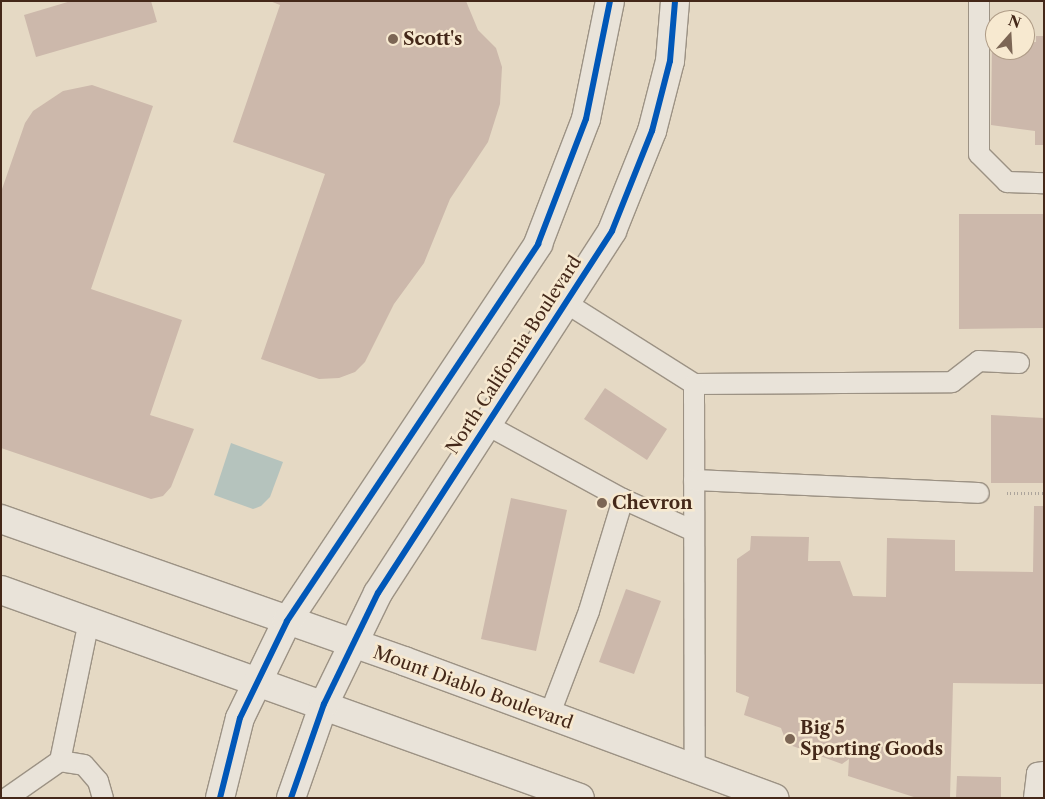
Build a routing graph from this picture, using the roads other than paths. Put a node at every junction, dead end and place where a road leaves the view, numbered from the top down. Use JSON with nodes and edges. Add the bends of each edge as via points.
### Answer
{"nodes":[{"id":1,"x":610,"y":1,"type":"edge"},
{"id":2,"x":675,"y":1,"type":"edge"},
{"id":3,"x":979,"y":1,"type":"edge"},
{"id":4,"x":1044,"y":182,"type":"edge"},
{"id":5,"x":566,"y":303,"type":"junction"},
{"id":6,"x":1018,"y":363,"type":"dead end"},
{"id":7,"x":694,"y":384,"type":"junction"},
{"id":8,"x":487,"y":425,"type":"junction"},
{"id":9,"x":694,"y":480,"type":"junction"},
{"id":10,"x":979,"y":492,"type":"road end"},
{"id":11,"x":623,"y":499,"type":"junction"},
{"id":12,"x":1,"y":519,"type":"edge"},
{"id":13,"x":694,"y":531,"type":"junction"},
{"id":14,"x":1,"y":590,"type":"edge"},
{"id":15,"x":89,"y":621,"type":"junction"},
{"id":16,"x":286,"y":621,"type":"junction"},
{"id":17,"x":351,"y":644,"type":"junction"},
{"id":18,"x":256,"y":680,"type":"junction"},
{"id":19,"x":324,"y":704,"type":"junction"},
{"id":20,"x":548,"y":716,"type":"junction"},
{"id":21,"x":60,"y":761,"type":"junction"},
{"id":22,"x":695,"y":768,"type":"junction"},
{"id":23,"x":1044,"y":772,"type":"edge"},
{"id":24,"x":7,"y":798,"type":"edge"},
{"id":25,"x":103,"y":798,"type":"edge"},
{"id":26,"x":220,"y":798,"type":"edge"},
{"id":27,"x":290,"y":798,"type":"edge"},
{"id":28,"x":580,"y":798,"type":"edge"},
{"id":29,"x":774,"y":798,"type":"edge"},
{"id":30,"x":1034,"y":798,"type":"edge"}],
"edges":[{"from":1,"to":16,"type":"main road","via":[[586,119],[538,244]]},
{"from":2,"to":5,"type":"main road","name":"North California Boulevard","via":[[670,62],[652,131],[612,231]]},
{"from":3,"to":4,"type":"lane","via":[[979,154],[1007,182]]},
{"from":5,"to":7,"type":"lane"},
{"from":5,"to":8,"type":"main road","name":"North California Boulevard"},
{"from":6,"to":7,"type":"lane","via":[[979,361],[952,382]]},
{"from":7,"to":9,"type":"lane"},
{"from":8,"to":11,"type":"lane"},
{"from":8,"to":17,"type":"main road","name":"North California Boulevard","via":[[378,593]]},
{"from":9,"to":10,"type":"lane"},
{"from":9,"to":13,"type":"lane"},
{"from":11,"to":13,"type":"lane"},
{"from":11,"to":20,"type":"lane","via":[[589,611]]},
{"from":12,"to":16,"type":"main road","name":"Mount Diablo Boulevard"},
{"from":13,"to":22,"type":"lane"},
{"from":14,"to":15,"type":"main road"},
{"from":15,"to":18,"type":"main road"},
{"from":15,"to":21,"type":"lane"},
{"from":16,"to":17,"type":"main road","name":"Mount Diablo Boulevard"},
{"from":16,"to":18,"type":"main road"},
{"from":17,"to":19,"type":"main road","name":"North California Boulevard"},
{"from":17,"to":20,"type":"main road","name":"Mount Diablo Boulevard"},
{"from":18,"to":19,"type":"main road"},
{"from":18,"to":26,"type":"main road","via":[[240,718]]},
{"from":19,"to":27,"type":"main road","name":"North California Boulevard"},
{"from":19,"to":28,"type":"main road"},
{"from":20,"to":22,"type":"main road","name":"Mount Diablo Boulevard"},
{"from":21,"to":24,"type":"lane"},
{"from":21,"to":25,"type":"lane","via":[[84,765],[98,781]]},
{"from":22,"to":29,"type":"main road","name":"Mount Diablo Boulevard"},
{"from":23,"to":30,"type":"lane","via":[[1037,773]]}]}
